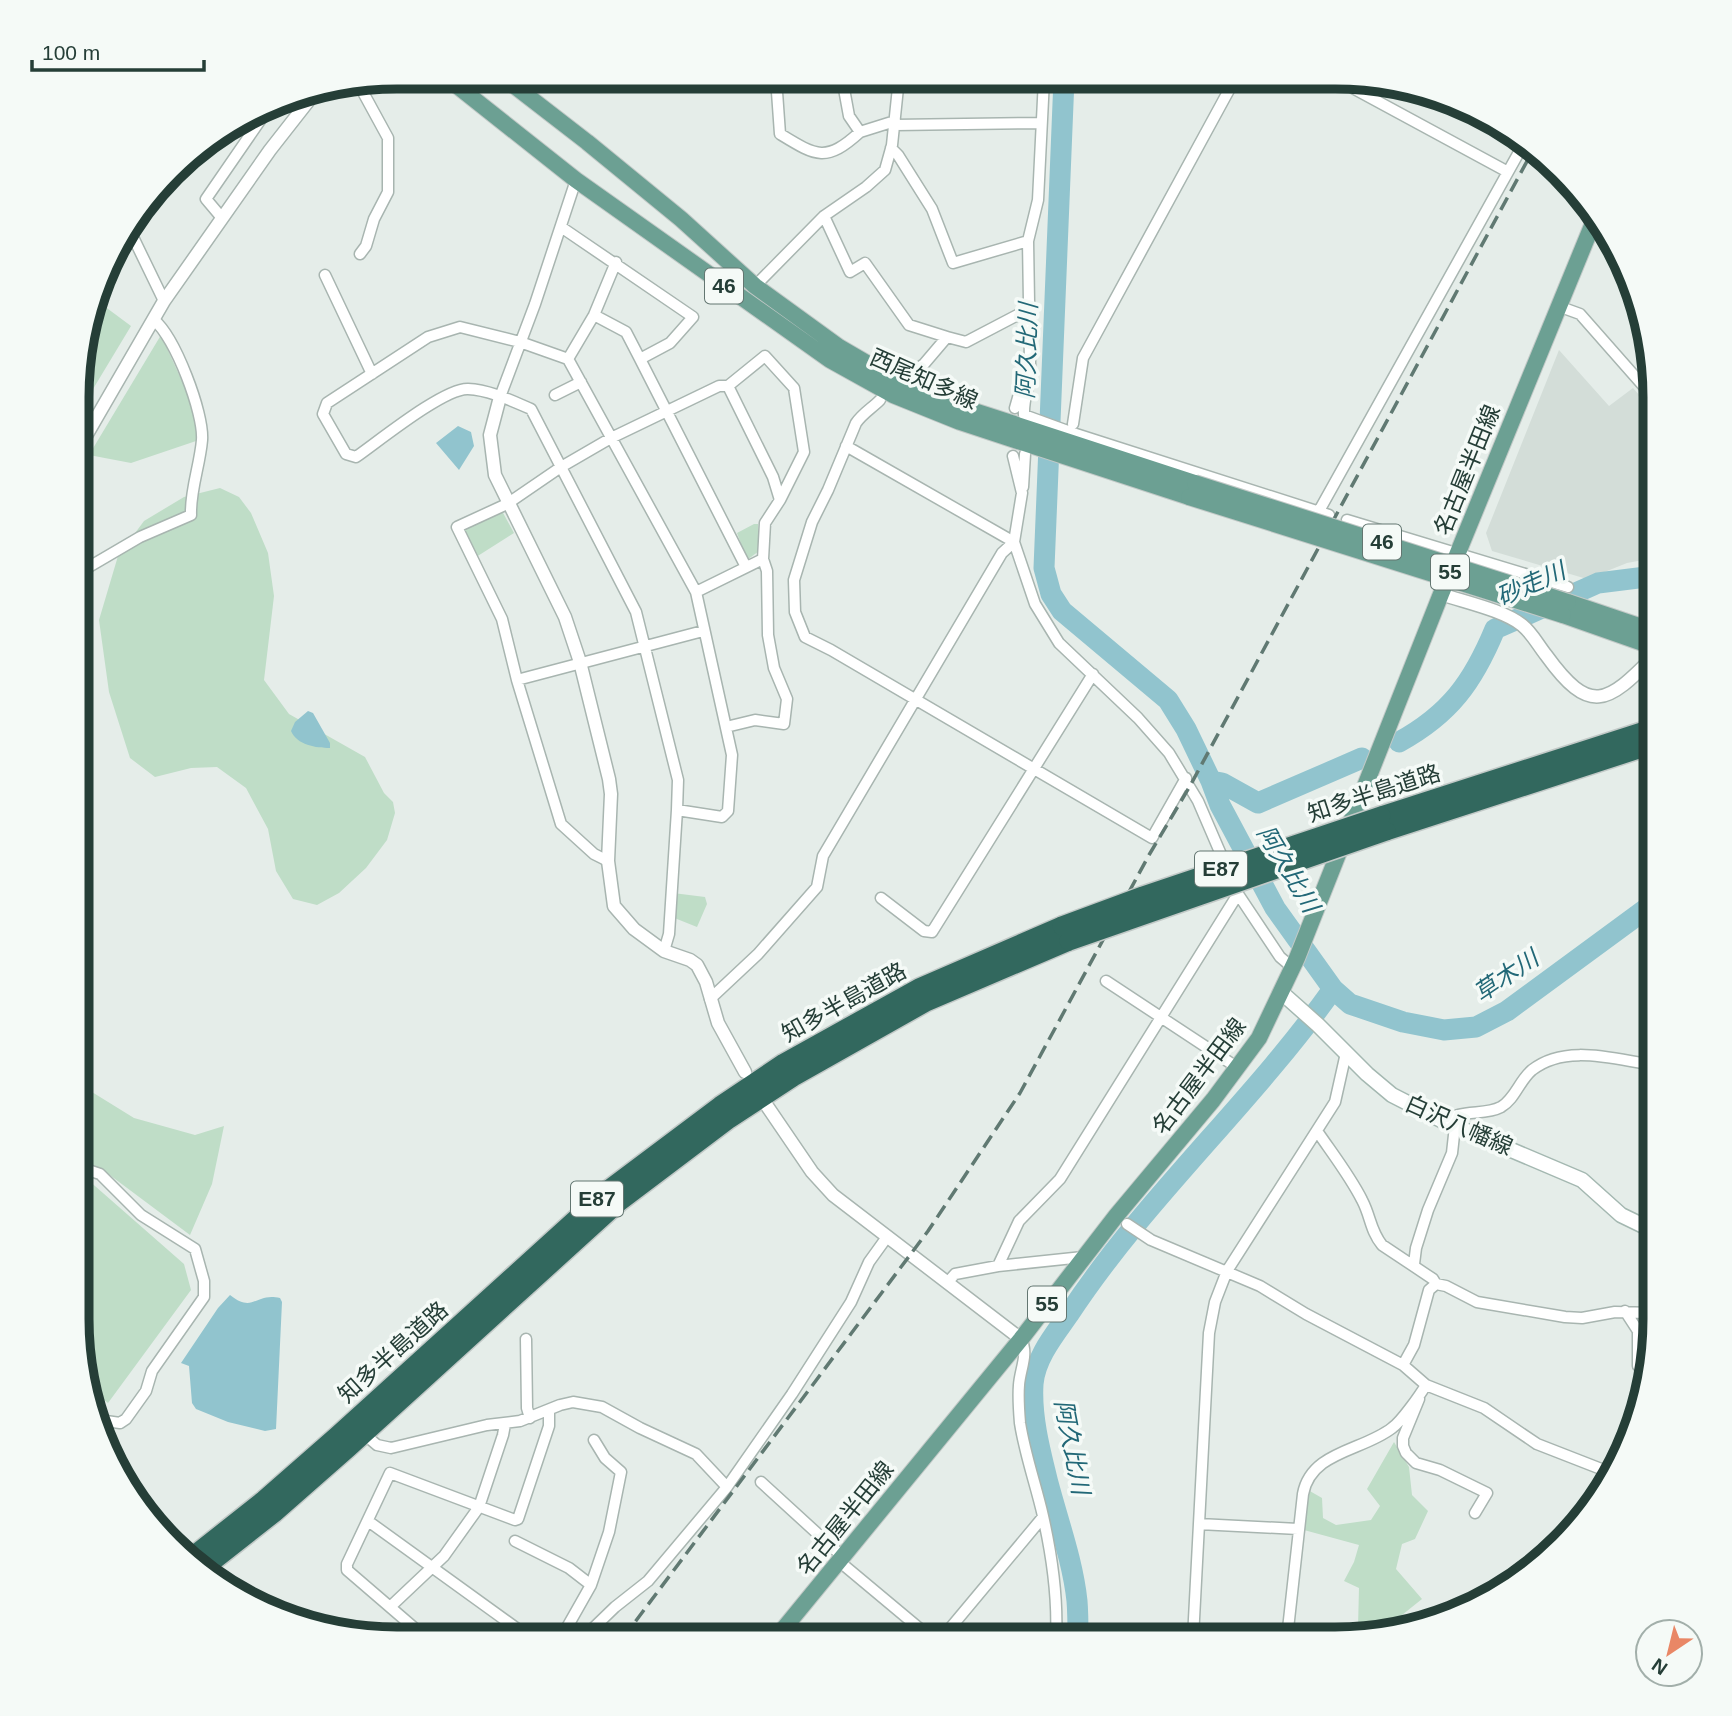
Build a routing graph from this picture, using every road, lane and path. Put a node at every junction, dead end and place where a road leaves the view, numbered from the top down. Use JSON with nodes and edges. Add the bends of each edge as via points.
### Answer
{"nodes":[{"id":1,"x":461,"y":89,"type":"edge"},
{"id":2,"x":519,"y":89,"type":"edge"},
{"id":3,"x":777,"y":89,"type":"edge"},
{"id":4,"x":844,"y":89,"type":"edge"},
{"id":5,"x":898,"y":89,"type":"edge"},
{"id":6,"x":1043,"y":89,"type":"edge"},
{"id":7,"x":1230,"y":89,"type":"edge"},
{"id":8,"x":1357,"y":90,"type":"edge"},
{"id":9,"x":363,"y":91,"type":"edge"},
{"id":10,"x":306,"y":103,"type":"edge"},
{"id":11,"x":259,"y":122,"type":"edge"},
{"id":12,"x":895,"y":123,"type":"junction"},
{"id":13,"x":1041,"y":123,"type":"junction"},
{"id":14,"x":860,"y":132,"type":"junction"},
{"id":15,"x":891,"y":148,"type":"junction"},
{"id":16,"x":1520,"y":151,"type":"edge"},
{"id":17,"x":1508,"y":172,"type":"junction"},
{"id":18,"x":576,"y":180,"type":"junction"},
{"id":19,"x":824,"y":216,"type":"junction"},
{"id":20,"x":222,"y":218,"type":"junction"},
{"id":21,"x":561,"y":227,"type":"junction"},
{"id":22,"x":1591,"y":227,"type":"edge"},
{"id":23,"x":133,"y":238,"type":"edge"},
{"id":24,"x":1028,"y":241,"type":"junction"},
{"id":25,"x":360,"y":254,"type":"dead end"},
{"id":26,"x":616,"y":262,"type":"junction"},
{"id":27,"x":325,"y":275,"type":"dead end"},
{"id":28,"x":755,"y":286,"type":"junction"},
{"id":29,"x":164,"y":301,"type":"junction"},
{"id":30,"x":1558,"y":306,"type":"junction"},
{"id":31,"x":1029,"y":309,"type":"junction"},
{"id":32,"x":594,"y":315,"type":"junction"},
{"id":33,"x":154,"y":320,"type":"junction"},
{"id":34,"x":947,"y":337,"type":"junction"},
{"id":35,"x":520,"y":342,"type":"junction"},
{"id":36,"x":568,"y":359,"type":"junction"},
{"id":37,"x":640,"y":359,"type":"junction"},
{"id":38,"x":1030,"y":363,"type":"junction"},
{"id":39,"x":372,"y":374,"type":"junction"},
{"id":40,"x":911,"y":374,"type":"dead end"},
{"id":41,"x":581,"y":382,"type":"junction"},
{"id":42,"x":1642,"y":385,"type":"edge"},
{"id":43,"x":728,"y":386,"type":"junction"},
{"id":44,"x":555,"y":395,"type":"dead end"},
{"id":45,"x":500,"y":397,"type":"junction"},
{"id":46,"x":880,"y":400,"type":"dead end"},
{"id":47,"x":1015,"y":408,"type":"dead end"},
{"id":48,"x":667,"y":412,"type":"junction"},
{"id":49,"x":1070,"y":427,"type":"junction"},
{"id":50,"x":89,"y":429,"type":"edge"},
{"id":51,"x":1029,"y":437,"type":"junction"},
{"id":52,"x":611,"y":438,"type":"junction"},
{"id":53,"x":846,"y":446,"type":"junction"},
{"id":54,"x":1013,"y":456,"type":"dead end"},
{"id":55,"x":561,"y":467,"type":"junction"},
{"id":56,"x":1022,"y":493,"type":"junction"},
{"id":57,"x":780,"y":500,"type":"junction"},
{"id":58,"x":507,"y":503,"type":"junction"},
{"id":59,"x":1347,"y":520,"type":"dead end"},
{"id":60,"x":1014,"y":542,"type":"junction"},
{"id":61,"x":1458,"y":554,"type":"junction"},
{"id":62,"x":763,"y":559,"type":"junction"},
{"id":63,"x":89,"y":567,"type":"edge"},
{"id":64,"x":746,"y":567,"type":"junction"},
{"id":65,"x":696,"y":592,"type":"junction"},
{"id":66,"x":1441,"y":594,"type":"junction"},
{"id":67,"x":1566,"y":601,"type":"junction"},
{"id":68,"x":1643,"y":627,"type":"edge"},
{"id":69,"x":703,"y":631,"type":"junction"},
{"id":70,"x":1643,"y":641,"type":"edge"},
{"id":71,"x":645,"y":645,"type":"junction"},
{"id":72,"x":580,"y":662,"type":"junction"},
{"id":73,"x":1643,"y":666,"type":"edge"},
{"id":74,"x":1093,"y":674,"type":"junction"},
{"id":75,"x":517,"y":680,"type":"junction"},
{"id":76,"x":917,"y":700,"type":"junction"},
{"id":77,"x":726,"y":727,"type":"junction"},
{"id":78,"x":1643,"y":732,"type":"edge"},
{"id":79,"x":1643,"y":747,"type":"edge"},
{"id":80,"x":1034,"y":767,"type":"junction"},
{"id":81,"x":1186,"y":778,"type":"junction"},
{"id":82,"x":677,"y":810,"type":"junction"},
{"id":83,"x":1384,"y":823,"type":"junction"},
{"id":84,"x":608,"y":861,"type":"junction"},
{"id":85,"x":1238,"y":894,"type":"junction"},
{"id":86,"x":881,"y":898,"type":"dead end"},
{"id":87,"x":1065,"y":933,"type":"junction"},
{"id":88,"x":664,"y":951,"type":"junction"},
{"id":89,"x":1295,"y":963,"type":"junction"},
{"id":90,"x":1106,"y":981,"type":"dead end"},
{"id":91,"x":1282,"y":993,"type":"junction"},
{"id":92,"x":710,"y":999,"type":"junction"},
{"id":93,"x":1161,"y":1017,"type":"junction"},
{"id":94,"x":1346,"y":1053,"type":"junction"},
{"id":95,"x":1643,"y":1064,"type":"edge"},
{"id":96,"x":1238,"y":1068,"type":"junction"},
{"id":97,"x":745,"y":1072,"type":"dead end"},
{"id":98,"x":767,"y":1106,"type":"dead end"},
{"id":99,"x":1449,"y":1123,"type":"junction"},
{"id":100,"x":1317,"y":1131,"type":"junction"},
{"id":101,"x":89,"y":1170,"type":"edge"},
{"id":102,"x":1127,"y":1224,"type":"junction"},
{"id":103,"x":1643,"y":1226,"type":"edge"},
{"id":104,"x":887,"y":1237,"type":"junction"},
{"id":105,"x":1083,"y":1257,"type":"junction"},
{"id":106,"x":1414,"y":1264,"type":"junction"},
{"id":107,"x":998,"y":1266,"type":"junction"},
{"id":108,"x":1227,"y":1271,"type":"junction"},
{"id":109,"x":947,"y":1283,"type":"junction"},
{"id":110,"x":1436,"y":1284,"type":"junction"},
{"id":111,"x":1625,"y":1311,"type":"junction"},
{"id":112,"x":1643,"y":1312,"type":"edge"},
{"id":113,"x":526,"y":1339,"type":"dead end"},
{"id":114,"x":1021,"y":1339,"type":"junction"},
{"id":115,"x":1403,"y":1365,"type":"junction"},
{"id":116,"x":1639,"y":1367,"type":"edge"},
{"id":117,"x":1426,"y":1385,"type":"junction"},
{"id":118,"x":1419,"y":1396,"type":"junction"},
{"id":119,"x":549,"y":1410,"type":"junction"},
{"id":120,"x":530,"y":1418,"type":"junction"},
{"id":121,"x":107,"y":1421,"type":"edge"},
{"id":122,"x":505,"y":1424,"type":"junction"},
{"id":123,"x":370,"y":1439,"type":"dead end"},
{"id":124,"x":594,"y":1440,"type":"dead end"},
{"id":125,"x":1603,"y":1470,"type":"edge"},
{"id":126,"x":761,"y":1482,"type":"dead end"},
{"id":127,"x":727,"y":1487,"type":"junction"},
{"id":128,"x":479,"y":1507,"type":"junction"},
{"id":129,"x":1475,"y":1513,"type":"dead end"},
{"id":130,"x":1043,"y":1517,"type":"junction"},
{"id":131,"x":368,"y":1521,"type":"junction"},
{"id":132,"x":1199,"y":1524,"type":"junction"},
{"id":133,"x":1298,"y":1530,"type":"junction"},
{"id":134,"x":515,"y":1541,"type":"dead end"},
{"id":135,"x":197,"y":1553,"type":"edge"},
{"id":136,"x":841,"y":1560,"type":"junction"},
{"id":137,"x":210,"y":1563,"type":"edge"},
{"id":138,"x":432,"y":1567,"type":"junction"},
{"id":139,"x":591,"y":1585,"type":"junction"},
{"id":140,"x":390,"y":1606,"type":"junction"},
{"id":141,"x":414,"y":1627,"type":"edge"},
{"id":142,"x":515,"y":1627,"type":"edge"},
{"id":143,"x":567,"y":1627,"type":"edge"},
{"id":144,"x":594,"y":1627,"type":"edge"},
{"id":145,"x":785,"y":1627,"type":"edge"},
{"id":146,"x":918,"y":1627,"type":"edge"},
{"id":147,"x":951,"y":1627,"type":"edge"},
{"id":148,"x":1056,"y":1627,"type":"edge"},
{"id":149,"x":1194,"y":1627,"type":"edge"},
{"id":150,"x":1288,"y":1627,"type":"edge"}],
"edges":[{"from":1,"to":18,"type":"main road","name":"西尾知多線","number":"46"},
{"from":2,"to":28,"type":"main road","name":"西尾知多線","number":"46","via":[[681,219]]},
{"from":3,"to":14,"type":"street","via":[[780,134],[808,151],[817,154],[844,147]]},
{"from":4,"to":14,"type":"street","via":[[849,116]]},
{"from":5,"to":12,"type":"street"},
{"from":6,"to":13,"type":"street"},
{"from":7,"to":49,"type":"street","via":[[1083,358]]},
{"from":8,"to":17,"type":"street"},
{"from":9,"to":25,"type":"street","via":[[390,147],[386,198]]},
{"from":10,"to":20,"type":"street"},
{"from":11,"to":20,"type":"street","via":[[206,199]]},
{"from":12,"to":13,"type":"street"},
{"from":12,"to":14,"type":"street"},
{"from":12,"to":15,"type":"street"},
{"from":13,"to":24,"type":"street","via":[[1038,201]]},
{"from":15,"to":19,"type":"street","via":[[885,170]]},
{"from":15,"to":24,"type":"street","via":[[932,209],[953,263]]},
{"from":16,"to":17,"type":"street"},
{"from":17,"to":49,"type":"street","via":[[1324,513]]},
{"from":18,"to":21,"type":"street"},
{"from":18,"to":51,"type":"main road","name":"西尾知多線","number":"46","via":[[830,360],[893,395],[960,422]]},
{"from":19,"to":28,"type":"street"},
{"from":19,"to":34,"type":"street","via":[[850,272],[865,262],[909,325]]},
{"from":20,"to":29,"type":"street"},
{"from":21,"to":26,"type":"street"},
{"from":21,"to":35,"type":"street"},
{"from":22,"to":30,"type":"main road","name":"名古屋半田線","number":"55"},
{"from":23,"to":29,"type":"street"},
{"from":24,"to":31,"type":"street"},
{"from":26,"to":32,"type":"street"},
{"from":26,"to":37,"type":"street","via":[[692,317],[670,343]]},
{"from":27,"to":39,"type":"street"},
{"from":28,"to":51,"type":"main road","name":"西尾知多線","number":"46","via":[[839,347],[894,379]]},
{"from":29,"to":33,"type":"street"},
{"from":30,"to":42,"type":"street","via":[[1580,314]]},
{"from":30,"to":61,"type":"main road","name":"名古屋半田線","number":"55"},
{"from":31,"to":34,"type":"street","via":[[967,342]]},
{"from":31,"to":38,"type":"street"},
{"from":32,"to":36,"type":"street"},
{"from":32,"to":37,"type":"street","via":[[626,332]]},
{"from":33,"to":50,"type":"street"},
{"from":33,"to":63,"type":"street","via":[[172,342],[200,416],[202,438],[191,516],[140,537]]},
{"from":34,"to":40,"type":"street"},
{"from":35,"to":36,"type":"street"},
{"from":35,"to":39,"type":"street","via":[[460,327],[446,329]]},
{"from":35,"to":45,"type":"street"},
{"from":36,"to":41,"type":"street"},
{"from":37,"to":48,"type":"street"},
{"from":38,"to":47,"type":"street"},
{"from":38,"to":51,"type":"street","via":[[1023,404]]},
{"from":39,"to":45,"type":"street","via":[[327,404],[323,414],[346,454],[356,457],[451,393],[468,389]]},
{"from":41,"to":44,"type":"street"},
{"from":41,"to":52,"type":"street"},
{"from":43,"to":48,"type":"street","via":[[719,386]]},
{"from":43,"to":57,"type":"street"},
{"from":43,"to":57,"type":"street","via":[[765,356],[793,388],[804,452]]},
{"from":45,"to":55,"type":"street","via":[[531,409]]},
{"from":45,"to":58,"type":"street","via":[[490,435],[495,475]]},
{"from":46,"to":53,"type":"street","via":[[863,412]]},
{"from":48,"to":52,"type":"street"},
{"from":48,"to":64,"type":"street"},
{"from":49,"to":51,"type":"street"},
{"from":51,"to":56,"type":"street"},
{"from":51,"to":67,"type":"main road","name":"西尾知多線","number":"46","bridge":true},
{"from":52,"to":55,"type":"street"},
{"from":52,"to":65,"type":"street"},
{"from":53,"to":60,"type":"street"},
{"from":53,"to":76,"type":"street","via":[[808,532],[794,580],[795,612],[805,637]]},
{"from":54,"to":56,"type":"street"},
{"from":55,"to":58,"type":"street"},
{"from":55,"to":71,"type":"street","via":[[636,612]]},
{"from":56,"to":60,"type":"street"},
{"from":57,"to":62,"type":"street","via":[[765,523]]},
{"from":58,"to":72,"type":"street","via":[[565,617]]},
{"from":58,"to":75,"type":"street","via":[[457,527],[502,619]]},
{"from":59,"to":61,"type":"street"},
{"from":60,"to":74,"type":"street","via":[[1041,614],[1059,643]]},
{"from":60,"to":76,"type":"street","via":[[1002,553]]},
{"from":61,"to":66,"type":"main road","name":"名古屋半田線","number":"55"},
{"from":61,"to":67,"type":"street"},
{"from":62,"to":64,"type":"street"},
{"from":62,"to":77,"type":"street","via":[[768,635],[774,668],[787,699],[784,724],[755,720]]},
{"from":64,"to":65,"type":"street"},
{"from":65,"to":69,"type":"street"},
{"from":66,"to":73,"type":"street","via":[[1522,625],[1584,696],[1598,698],[1616,691]]},
{"from":66,"to":89,"type":"main road","name":"名古屋半田線","number":"55"},
{"from":67,"to":68,"type":"main road","name":"西尾知多線","number":"46"},
{"from":67,"to":70,"type":"main road","name":"西尾知多線","number":"46"},
{"from":69,"to":71,"type":"street"},
{"from":69,"to":77,"type":"street"},
{"from":71,"to":72,"type":"street"},
{"from":71,"to":82,"type":"street","via":[[678,780]]},
{"from":72,"to":75,"type":"street"},
{"from":72,"to":84,"type":"street","via":[[609,779]]},
{"from":74,"to":80,"type":"street"},
{"from":74,"to":81,"type":"street","via":[[1161,744]]},
{"from":75,"to":84,"type":"street","via":[[561,824]]},
{"from":76,"to":80,"type":"street"},
{"from":76,"to":92,"type":"street","via":[[823,856],[817,887],[758,954]]},
{"from":77,"to":82,"type":"street","via":[[733,755],[728,811],[722,817]]},
{"from":78,"to":83,"type":"highway","name":"知多半島道路","number":"E87"},
{"from":79,"to":83,"type":"highway","name":"知多半島道路","number":"E87"},
{"from":80,"to":81,"type":"street","via":[[1152,838]]},
{"from":80,"to":86,"type":"street","via":[[932,932],[924,932]]},
{"from":81,"to":85,"type":"street"},
{"from":82,"to":88,"type":"street"},
{"from":83,"to":87,"type":"highway","name":"知多半島道路","number":"E87","bridge":true},
{"from":84,"to":88,"type":"street","via":[[614,906],[634,929]]},
{"from":85,"to":89,"type":"street","via":[[1280,957]]},
{"from":85,"to":93,"type":"street"},
{"from":87,"to":135,"type":"highway","name":"知多半島道路","number":"E87","via":[[919,988],[854,1022],[784,1063],[679,1136],[608,1190],[337,1436]]},
{"from":87,"to":137,"type":"highway","name":"知多半島道路","number":"E87","via":[[884,1025],[793,1077],[719,1127],[619,1202],[348,1448]]},
{"from":88,"to":92,"type":"street","via":[[697,965]]},
{"from":89,"to":91,"type":"main road","name":"名古屋半田線","number":"55"},
{"from":90,"to":93,"type":"street"},
{"from":91,"to":94,"type":"main road","name":"白沢八幡線"},
{"from":91,"to":96,"type":"main road","name":"名古屋半田線","number":"55"},
{"from":92,"to":97,"type":"street"},
{"from":93,"to":96,"type":"street"},
{"from":93,"to":107,"type":"street","via":[[1060,1179],[1019,1222]]},
{"from":94,"to":99,"type":"main road","name":"白沢八幡線","via":[[1392,1095]]},
{"from":94,"to":100,"type":"street","via":[[1335,1102]]},
{"from":95,"to":99,"type":"street","via":[[1558,1057],[1534,1068],[1500,1108],[1458,1115]]},
{"from":96,"to":102,"type":"main road","name":"名古屋半田線","number":"55"},
{"from":98,"to":104,"type":"street","via":[[821,1183]]},
{"from":99,"to":103,"type":"main road","name":"白沢八幡線","via":[[1582,1180],[1620,1215]]},
{"from":99,"to":106,"type":"street","via":[[1451,1153],[1428,1210]]},
{"from":100,"to":106,"type":"street","via":[[1360,1197],[1382,1245]]},
{"from":100,"to":108,"type":"street"},
{"from":101,"to":121,"type":"street","via":[[100,1174],[141,1215],[195,1249],[204,1281],[204,1297],[152,1371],[146,1391],[126,1419]]},
{"from":102,"to":105,"type":"main road","name":"名古屋半田線","number":"55"},
{"from":102,"to":108,"type":"street","via":[[1151,1240]]},
{"from":104,"to":109,"type":"street"},
{"from":104,"to":127,"type":"street","via":[[869,1262],[852,1302]]},
{"from":105,"to":107,"type":"street"},
{"from":105,"to":114,"type":"main road","name":"名古屋半田線","number":"55"},
{"from":106,"to":110,"type":"street"},
{"from":107,"to":109,"type":"street","via":[[955,1275]]},
{"from":108,"to":115,"type":"street"},
{"from":108,"to":132,"type":"street","via":[[1209,1333]]},
{"from":109,"to":114,"type":"street"},
{"from":110,"to":111,"type":"street","via":[[1477,1302],[1510,1309],[1582,1318]]},
{"from":110,"to":115,"type":"street","via":[[1429,1290],[1414,1345]]},
{"from":111,"to":112,"type":"street"},
{"from":111,"to":116,"type":"street","via":[[1638,1331]]},
{"from":113,"to":120,"type":"street"},
{"from":114,"to":130,"type":"street","via":[[1025,1348],[1020,1419]]},
{"from":114,"to":136,"type":"main road","name":"名古屋半田線","number":"55"},
{"from":115,"to":117,"type":"street"},
{"from":117,"to":118,"type":"street"},
{"from":117,"to":125,"type":"street","via":[[1484,1408],[1551,1451]]},
{"from":118,"to":129,"type":"street","via":[[1403,1446],[1416,1463],[1487,1493]]},
{"from":118,"to":133,"type":"street","via":[[1394,1427],[1334,1456],[1310,1475]]},
{"from":119,"to":120,"type":"street"},
{"from":119,"to":127,"type":"street","via":[[573,1402],[602,1407],[696,1454]]},
{"from":119,"to":128,"type":"street","via":[[549,1426],[518,1519]]},
{"from":120,"to":122,"type":"street"},
{"from":122,"to":123,"type":"street","via":[[391,1448]]},
{"from":122,"to":128,"type":"street"},
{"from":124,"to":139,"type":"street","via":[[621,1472],[609,1532]]},
{"from":126,"to":136,"type":"street"},
{"from":127,"to":144,"type":"street","via":[[648,1581]]},
{"from":128,"to":131,"type":"street","via":[[390,1473]]},
{"from":128,"to":138,"type":"street"},
{"from":130,"to":147,"type":"street"},
{"from":130,"to":148,"type":"street"},
{"from":131,"to":138,"type":"street"},
{"from":131,"to":140,"type":"street","via":[[347,1570]]},
{"from":132,"to":133,"type":"street"},
{"from":132,"to":149,"type":"street"},
{"from":133,"to":150,"type":"street"},
{"from":134,"to":139,"type":"street","via":[[569,1568]]},
{"from":136,"to":145,"type":"main road","name":"名古屋半田線","number":"55"},
{"from":136,"to":146,"type":"street"},
{"from":138,"to":140,"type":"street"},
{"from":138,"to":142,"type":"street"},
{"from":139,"to":143,"type":"street"},
{"from":140,"to":141,"type":"street"}]}
